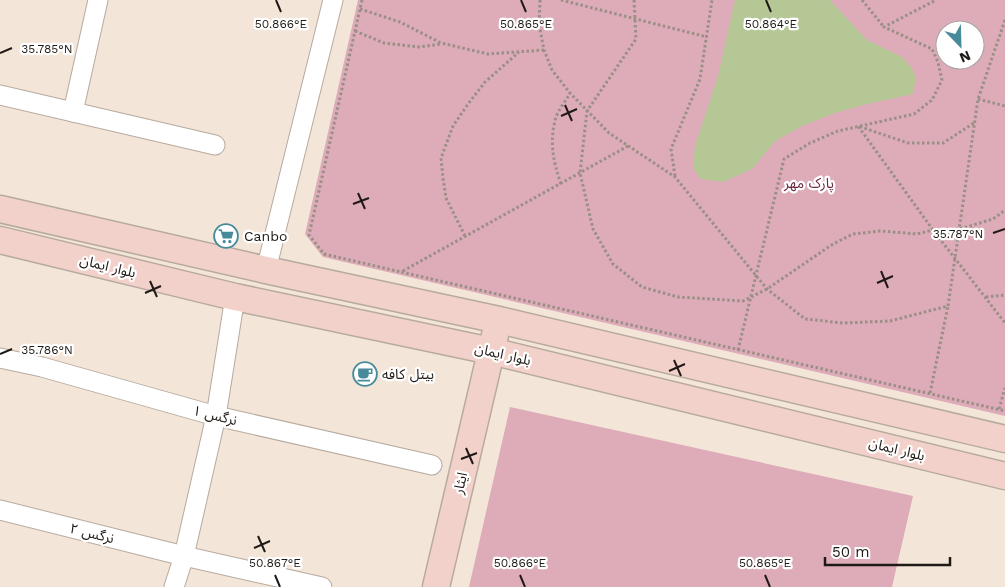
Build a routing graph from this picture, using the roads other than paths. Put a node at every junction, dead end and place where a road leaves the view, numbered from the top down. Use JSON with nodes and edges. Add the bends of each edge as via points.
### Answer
{"nodes":[{"id":1,"x":98,"y":0,"type":"edge"},
{"id":2,"x":333,"y":0,"type":"edge"},
{"id":3,"x":0,"y":95,"type":"edge"},
{"id":4,"x":73,"y":112,"type":"junction"},
{"id":5,"x":215,"y":144,"type":"dead end"},
{"id":6,"x":0,"y":209,"type":"edge"},
{"id":7,"x":0,"y":240,"type":"edge"},
{"id":8,"x":266,"y":270,"type":"junction"},
{"id":9,"x":235,"y":297,"type":"junction"},
{"id":10,"x":498,"y":320,"type":"junction"},
{"id":11,"x":491,"y":351,"type":"junction"},
{"id":12,"x":0,"y":358,"type":"edge"},
{"id":13,"x":216,"y":416,"type":"junction"},
{"id":14,"x":1005,"y":439,"type":"edge"},
{"id":15,"x":432,"y":466,"type":"dead end"},
{"id":16,"x":1005,"y":476,"type":"edge"},
{"id":17,"x":0,"y":510,"type":"edge"},
{"id":18,"x":184,"y":556,"type":"junction"},
{"id":19,"x":174,"y":587,"type":"edge"},
{"id":20,"x":322,"y":587,"type":"edge"},
{"id":21,"x":436,"y":587,"type":"edge"}],
"edges":[{"from":1,"to":4,"type":"street"},
{"from":2,"to":8,"type":"street"},
{"from":3,"to":4,"type":"street"},
{"from":4,"to":5,"type":"street"},
{"from":6,"to":8,"type":"street"},
{"from":7,"to":9,"type":"street","name":"بلوار ایمان"},
{"from":8,"to":10,"type":"street"},
{"from":9,"to":11,"type":"street","name":"بلوار ایمان"},
{"from":9,"to":13,"type":"street"},
{"from":10,"to":11,"type":"street","name":"ایثار"},
{"from":10,"to":14,"type":"street"},
{"from":11,"to":16,"type":"street","name":"بلوار ایمان"},
{"from":11,"to":21,"type":"street","name":"ایثار"},
{"from":12,"to":13,"type":"street","name":"نرگس ۱"},
{"from":13,"to":15,"type":"street","name":"نرگس ۱"},
{"from":13,"to":18,"type":"street"},
{"from":17,"to":18,"type":"street","name":"نرگس ۲"},
{"from":18,"to":19,"type":"street"},
{"from":18,"to":20,"type":"street","name":"نرگس ۲"}]}
